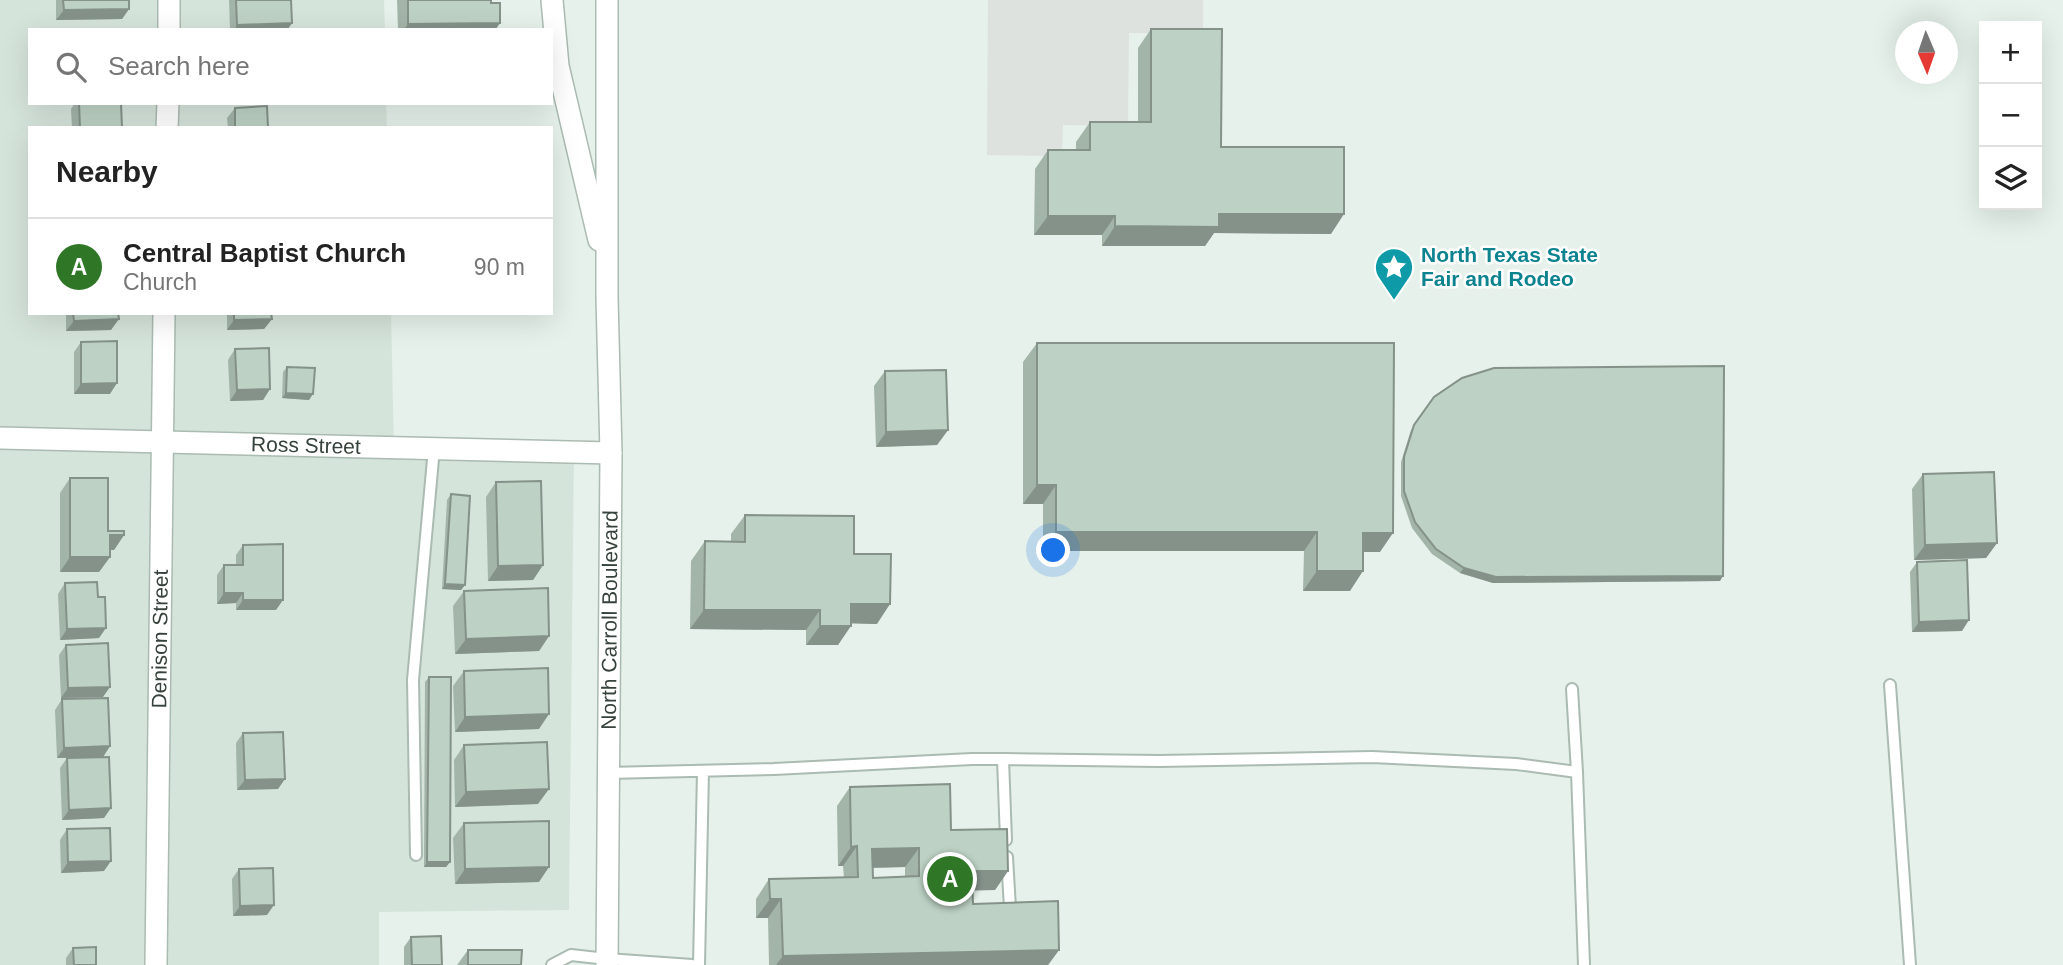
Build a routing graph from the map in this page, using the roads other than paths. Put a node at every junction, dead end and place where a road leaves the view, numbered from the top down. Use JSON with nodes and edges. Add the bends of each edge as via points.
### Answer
{"nodes":[{"id":1,"x":169,"y":0,"type":"edge"},
{"id":2,"x":552,"y":0,"type":"edge"},
{"id":3,"x":607,"y":0,"type":"edge"},
{"id":4,"x":169,"y":28,"type":"edge"},
{"id":5,"x":168,"y":105,"type":"edge"},
{"id":6,"x":167,"y":126,"type":"edge"},
{"id":7,"x":608,"y":276,"type":"junction"},
{"id":8,"x":164,"y":315,"type":"edge"},
{"id":9,"x":0,"y":438,"type":"edge"},
{"id":10,"x":162,"y":441,"type":"junction"},
{"id":11,"x":434,"y":448,"type":"junction"},
{"id":12,"x":611,"y":453,"type":"junction"},
{"id":13,"x":1890,"y":685,"type":"dead end"},
{"id":14,"x":1572,"y":688,"type":"dead end"},
{"id":15,"x":1003,"y":759,"type":"junction"},
{"id":16,"x":703,"y":771,"type":"junction"},
{"id":17,"x":1577,"y":772,"type":"junction"},
{"id":18,"x":608,"y":774,"type":"junction"},
{"id":19,"x":416,"y":855,"type":"dead end"},
{"id":20,"x":1010,"y":908,"type":"edge"},
{"id":21,"x":607,"y":962,"type":"edge"},
{"id":22,"x":156,"y":965,"type":"edge"},
{"id":23,"x":552,"y":965,"type":"edge"},
{"id":24,"x":692,"y":965,"type":"edge"},
{"id":25,"x":699,"y":965,"type":"edge"},
{"id":26,"x":1584,"y":965,"type":"edge"},
{"id":27,"x":1910,"y":965,"type":"edge"}],
"edges":[{"from":1,"to":4,"type":"street"},
{"from":2,"to":7,"type":"street","name":"North Carroll Boulevard","via":[[558,66]]},
{"from":3,"to":7,"type":"street","name":"North Carroll Boulevard"},
{"from":5,"to":6,"type":"street"},
{"from":7,"to":12,"type":"street","name":"North Carroll Boulevard"},
{"from":8,"to":10,"type":"street","name":"Denison Street"},
{"from":9,"to":10,"type":"street","name":"Ross Street"},
{"from":10,"to":11,"type":"street","name":"Ross Street"},
{"from":10,"to":22,"type":"street","name":"Denison Street"},
{"from":11,"to":12,"type":"street","name":"Ross Street"},
{"from":11,"to":19,"type":"lane","via":[[413,680]]},
{"from":12,"to":18,"type":"street","name":"North Carroll Boulevard"},
{"from":13,"to":27,"type":"lane"},
{"from":14,"to":17,"type":"lane"},
{"from":15,"to":16,"type":"lane"},
{"from":15,"to":17,"type":"lane","via":[[1372,757],[1516,764]]},
{"from":15,"to":20,"type":"lane"},
{"from":16,"to":18,"type":"lane"},
{"from":16,"to":25,"type":"lane"},
{"from":17,"to":26,"type":"lane"},
{"from":18,"to":21,"type":"street","name":"North Carroll Boulevard"},
{"from":21,"to":23,"type":"lane","via":[[572,955]]},
{"from":21,"to":24,"type":"lane"}]}
